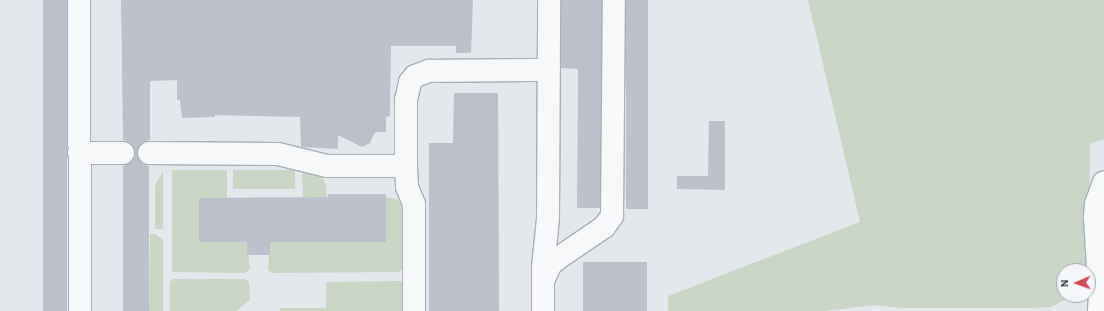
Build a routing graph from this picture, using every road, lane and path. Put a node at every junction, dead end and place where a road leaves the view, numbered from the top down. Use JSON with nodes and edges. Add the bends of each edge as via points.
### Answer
{"nodes":[{"id":1,"x":79,"y":0,"type":"edge"},
{"id":2,"x":549,"y":0,"type":"edge"},
{"id":3,"x":614,"y":0,"type":"edge"},
{"id":4,"x":549,"y":70,"type":"junction"},
{"id":5,"x":79,"y":153,"type":"junction"},
{"id":6,"x":123,"y":153,"type":"dead end"},
{"id":7,"x":150,"y":153,"type":"dead end"},
{"id":8,"x":406,"y":166,"type":"junction"},
{"id":9,"x":1104,"y":182,"type":"edge"},
{"id":10,"x":1104,"y":237,"type":"edge"},
{"id":11,"x":542,"y":281,"type":"junction"},
{"id":12,"x":1099,"y":285,"type":"junction"},
{"id":13,"x":80,"y":311,"type":"edge"},
{"id":14,"x":414,"y":311,"type":"edge"},
{"id":15,"x":543,"y":311,"type":"edge"},
{"id":16,"x":1099,"y":311,"type":"edge"}],
"edges":[{"from":1,"to":5,"type":"street"},
{"from":2,"to":4,"type":"street"},
{"from":3,"to":11,"type":"street","via":[[612,216],[604,227],[556,259]]},
{"from":4,"to":8,"type":"street","via":[[429,71],[415,76],[406,95]]},
{"from":4,"to":11,"type":"street","via":[[548,219]]},
{"from":5,"to":6,"type":"street"},
{"from":5,"to":13,"type":"street"},
{"from":7,"to":8,"type":"street","via":[[278,154],[327,166]]},
{"from":8,"to":14,"type":"street","via":[[407,186],[414,204]]},
{"from":9,"to":12,"type":"street","via":[[1096,204],[1095,217]]},
{"from":10,"to":12,"type":"street"},
{"from":11,"to":15,"type":"street"},
{"from":12,"to":16,"type":"street"}]}
